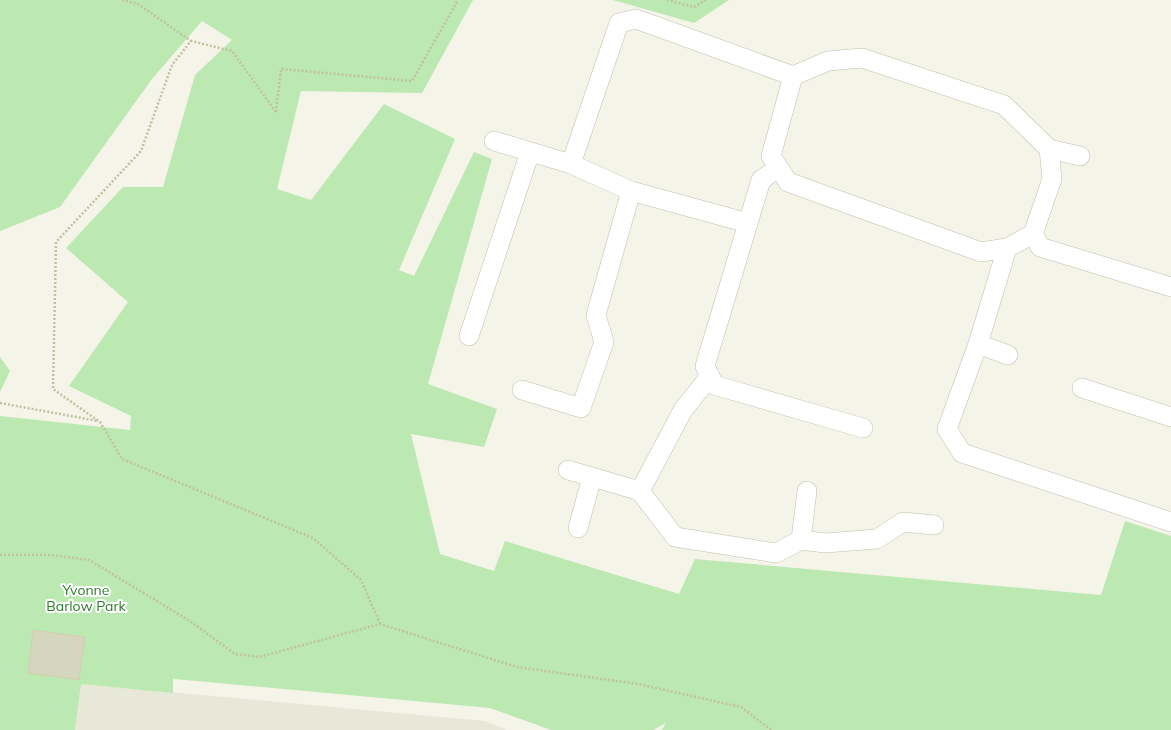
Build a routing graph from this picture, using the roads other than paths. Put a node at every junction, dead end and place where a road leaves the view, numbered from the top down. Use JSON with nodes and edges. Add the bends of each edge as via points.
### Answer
{"nodes":[{"id":1,"x":793,"y":76,"type":"junction"},
{"id":2,"x":494,"y":141,"type":"dead end"},
{"id":3,"x":1049,"y":149,"type":"junction"},
{"id":4,"x":530,"y":152,"type":"junction"},
{"id":5,"x":1080,"y":156,"type":"dead end"},
{"id":6,"x":571,"y":164,"type":"junction"},
{"id":7,"x":778,"y":168,"type":"junction"},
{"id":8,"x":632,"y":191,"type":"junction"},
{"id":9,"x":748,"y":223,"type":"junction"},
{"id":10,"x":1033,"y":234,"type":"junction"},
{"id":11,"x":1007,"y":248,"type":"junction"},
{"id":12,"x":1171,"y":287,"type":"edge"},
{"id":13,"x":468,"y":336,"type":"dead end"},
{"id":14,"x":978,"y":344,"type":"junction"},
{"id":15,"x":1008,"y":355,"type":"dead end"},
{"id":16,"x":710,"y":376,"type":"junction"},
{"id":17,"x":1082,"y":388,"type":"dead end"},
{"id":18,"x":522,"y":390,"type":"dead end"},
{"id":19,"x":1171,"y":417,"type":"edge"},
{"id":20,"x":863,"y":428,"type":"dead end"},
{"id":21,"x":568,"y":470,"type":"dead end"},
{"id":22,"x":592,"y":477,"type":"junction"},
{"id":23,"x":640,"y":491,"type":"junction"},
{"id":24,"x":807,"y":491,"type":"dead end"},
{"id":25,"x":1171,"y":522,"type":"edge"},
{"id":26,"x":934,"y":525,"type":"dead end"},
{"id":27,"x":578,"y":528,"type":"dead end"},
{"id":28,"x":801,"y":540,"type":"junction"}],
"edges":[{"from":1,"to":3,"type":"lane","via":[[828,61],[862,58],[1004,105]]},
{"from":1,"to":6,"type":"lane","via":[[636,19],[619,23]]},
{"from":1,"to":7,"type":"lane","via":[[771,156]]},
{"from":2,"to":4,"type":"lane"},
{"from":3,"to":5,"type":"lane"},
{"from":3,"to":10,"type":"lane","via":[[1052,179]]},
{"from":4,"to":6,"type":"lane"},
{"from":4,"to":13,"type":"lane"},
{"from":6,"to":8,"type":"lane"},
{"from":7,"to":9,"type":"lane","via":[[761,180]]},
{"from":7,"to":11,"type":"lane","via":[[788,182],[981,252]]},
{"from":8,"to":9,"type":"lane"},
{"from":8,"to":18,"type":"lane","via":[[596,315],[604,342],[581,408]]},
{"from":9,"to":16,"type":"lane","via":[[705,366]]},
{"from":10,"to":11,"type":"lane"},
{"from":10,"to":12,"type":"lane","via":[[1040,247]]},
{"from":11,"to":14,"type":"lane"},
{"from":14,"to":15,"type":"lane"},
{"from":14,"to":25,"type":"lane","via":[[947,429],[962,453]]},
{"from":16,"to":20,"type":"lane","via":[[714,385]]},
{"from":16,"to":23,"type":"lane","via":[[683,410]]},
{"from":17,"to":19,"type":"lane"},
{"from":21,"to":22,"type":"lane"},
{"from":22,"to":23,"type":"lane"},
{"from":22,"to":27,"type":"lane"},
{"from":23,"to":28,"type":"lane","via":[[675,537],[776,553]]},
{"from":24,"to":28,"type":"lane"},
{"from":26,"to":28,"type":"lane","via":[[904,522],[877,538],[824,543]]}]}
